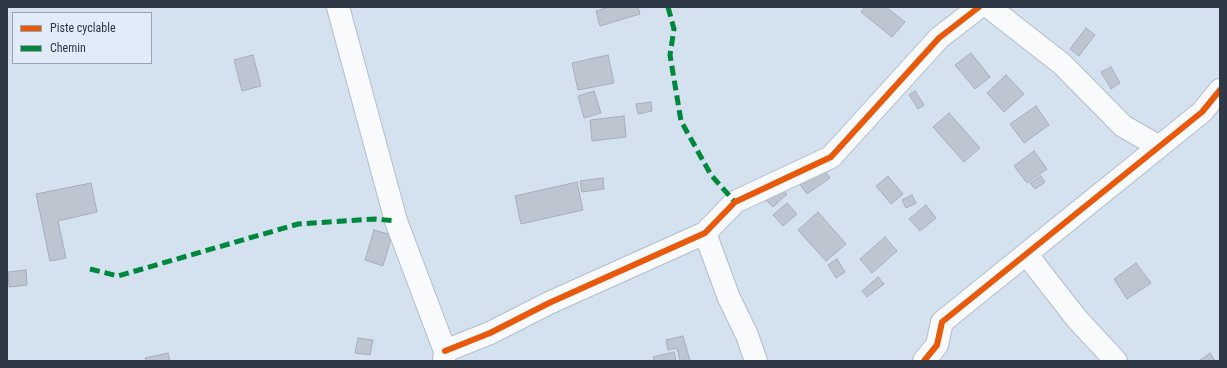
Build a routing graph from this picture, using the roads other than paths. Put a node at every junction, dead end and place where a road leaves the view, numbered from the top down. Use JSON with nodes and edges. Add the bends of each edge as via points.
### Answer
{"nodes":[{"id":1,"x":338,"y":7,"type":"edge"},
{"id":2,"x":979,"y":7,"type":"edge"},
{"id":3,"x":989,"y":7,"type":"edge"},
{"id":4,"x":1220,"y":90,"type":"edge"},
{"id":5,"x":1158,"y":146,"type":"junction"},
{"id":6,"x":705,"y":233,"type":"junction"},
{"id":7,"x":1027,"y":255,"type":"junction"},
{"id":8,"x":445,"y":356,"type":"edge"},
{"id":9,"x":756,"y":361,"type":"edge"},
{"id":10,"x":924,"y":361,"type":"edge"},
{"id":11,"x":1116,"y":361,"type":"edge"}],
"edges":[{"from":1,"to":8,"type":"street","via":[[396,221]]},
{"from":2,"to":6,"type":"street","via":[[939,38],[831,157],[735,202]]},
{"from":3,"to":5,"type":"street","via":[[1062,64],[1123,126]]},
{"from":4,"to":5,"type":"street","via":[[1202,112]]},
{"from":5,"to":7,"type":"street"},
{"from":6,"to":8,"type":"street","via":[[549,303]]},
{"from":6,"to":9,"type":"street"},
{"from":7,"to":10,"type":"street","via":[[942,322],[937,345]]},
{"from":7,"to":11,"type":"street","via":[[1077,319]]}]}
